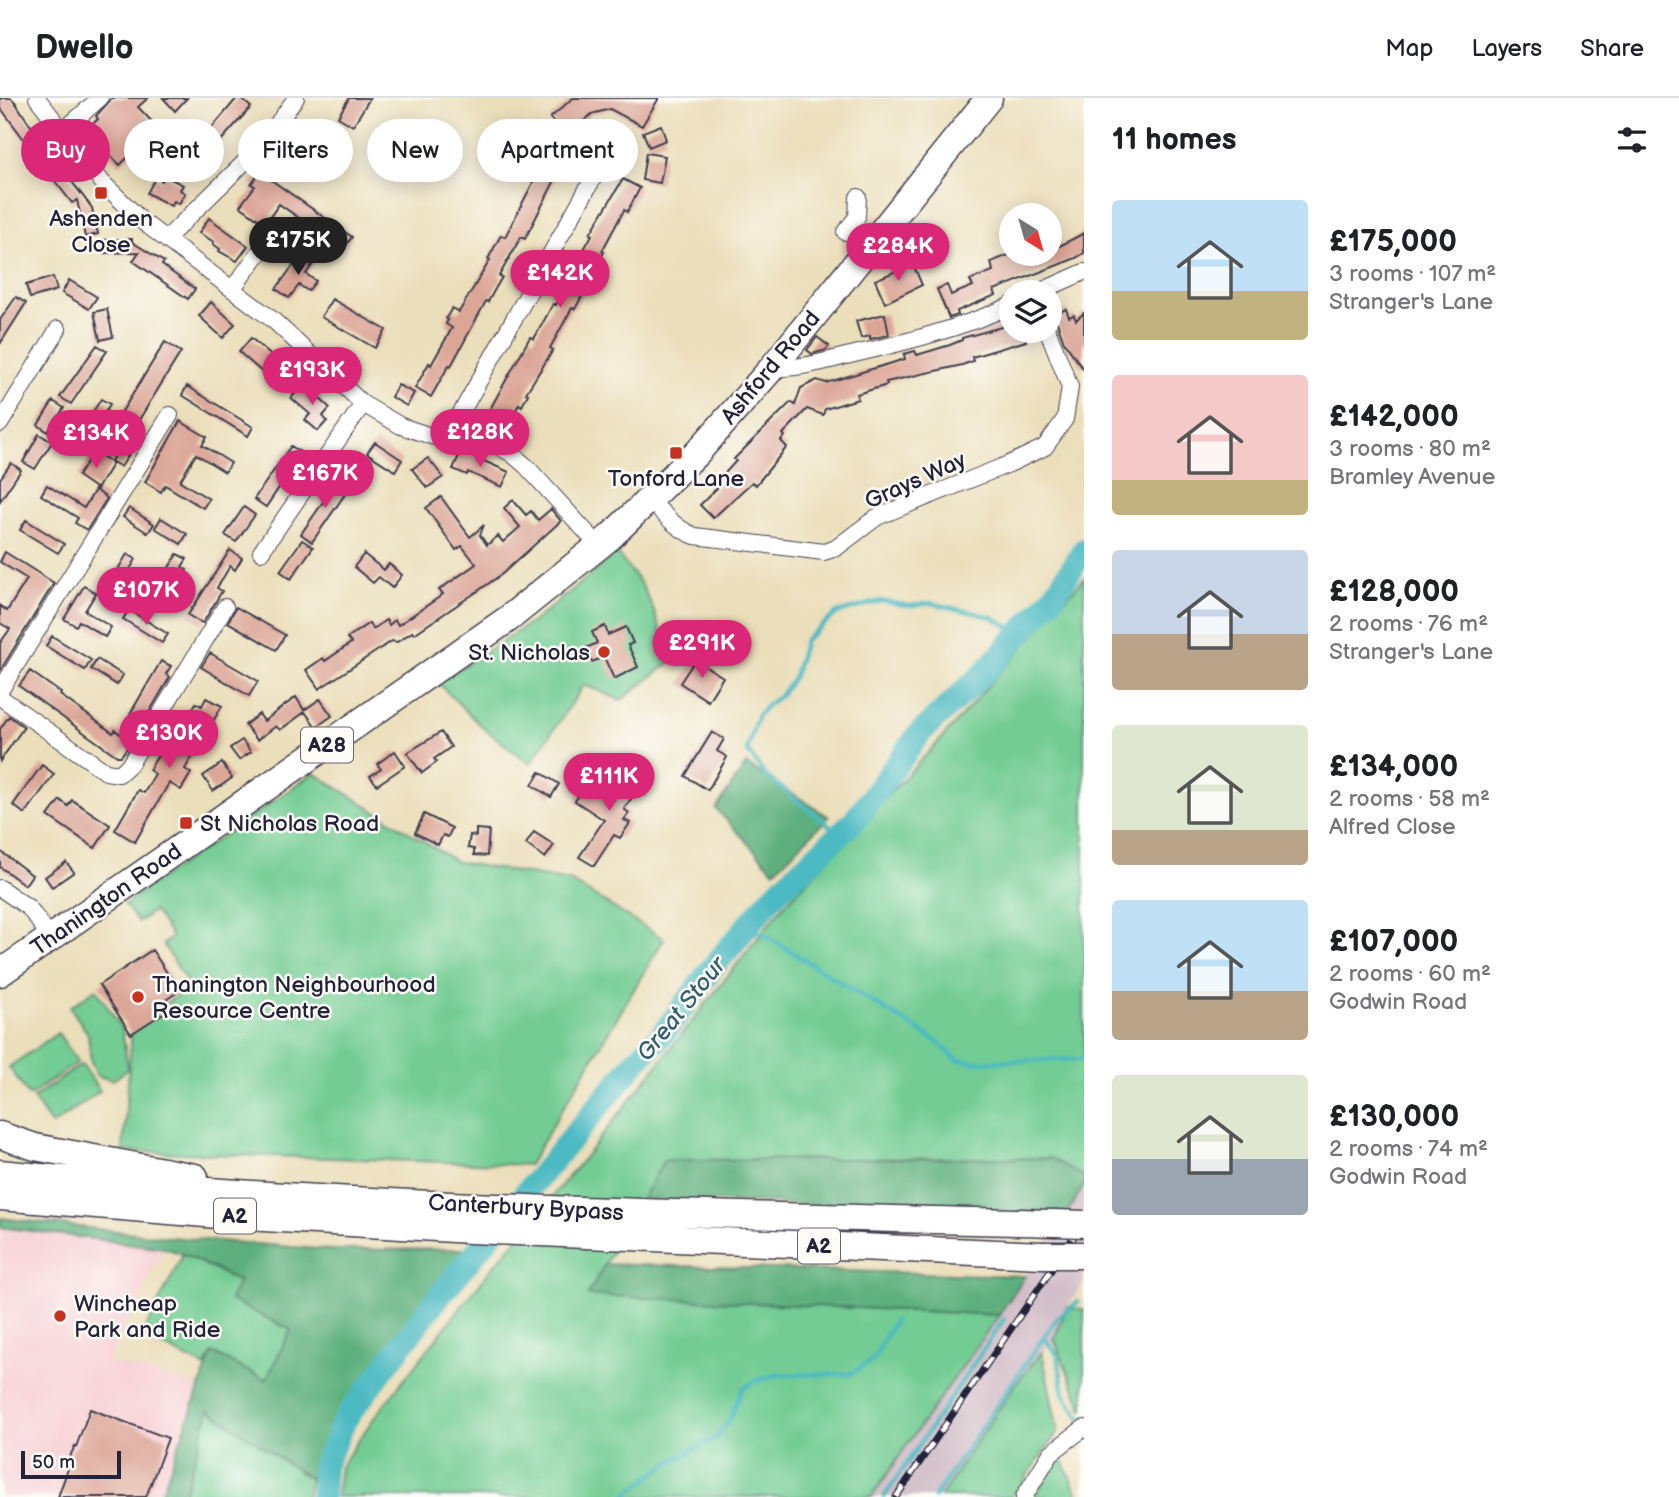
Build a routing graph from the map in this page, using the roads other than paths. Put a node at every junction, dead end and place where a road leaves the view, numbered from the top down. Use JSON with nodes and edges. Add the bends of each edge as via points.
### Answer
{"nodes":[{"id":1,"x":37,"y":98,"type":"edge"},
{"id":2,"x":100,"y":98,"type":"edge"},
{"id":3,"x":296,"y":98,"type":"edge"},
{"id":4,"x":989,"y":98,"type":"edge"},
{"id":5,"x":54,"y":119,"type":"edge"},
{"id":6,"x":76,"y":119,"type":"edge"},
{"id":7,"x":103,"y":182,"type":"edge"},
{"id":8,"x":591,"y":182,"type":"edge"},
{"id":9,"x":858,"y":197,"type":"dead end"},
{"id":10,"x":276,"y":230,"type":"dead end"},
{"id":11,"x":845,"y":232,"type":"dead end"},
{"id":12,"x":166,"y":239,"type":"junction"},
{"id":13,"x":1084,"y":271,"type":"edge"},
{"id":14,"x":1062,"y":281,"type":"edge"},
{"id":15,"x":233,"y":288,"type":"junction"},
{"id":16,"x":999,"y":311,"type":"edge"},
{"id":17,"x":54,"y":336,"type":"dead end"},
{"id":18,"x":1053,"y":343,"type":"edge"},
{"id":19,"x":772,"y":368,"type":"junction"},
{"id":20,"x":363,"y":404,"type":"junction"},
{"id":21,"x":170,"y":415,"type":"dead end"},
{"id":22,"x":0,"y":424,"type":"edge"},
{"id":23,"x":448,"y":436,"type":"junction"},
{"id":24,"x":650,"y":500,"type":"junction"},
{"id":25,"x":599,"y":546,"type":"junction"},
{"id":26,"x":261,"y":552,"type":"dead end"},
{"id":27,"x":225,"y":607,"type":"dead end"},
{"id":28,"x":0,"y":694,"type":"edge"},
{"id":29,"x":0,"y":888,"type":"edge"},
{"id":30,"x":50,"y":937,"type":"junction"},
{"id":31,"x":0,"y":973,"type":"edge"},
{"id":32,"x":0,"y":1135,"type":"edge"},
{"id":33,"x":0,"y":1174,"type":"edge"},
{"id":34,"x":0,"y":1197,"type":"edge"},
{"id":35,"x":321,"y":1198,"type":"junction"},
{"id":36,"x":1084,"y":1224,"type":"edge"},
{"id":37,"x":1084,"y":1255,"type":"edge"},
{"id":38,"x":1084,"y":1428,"type":"edge"},
{"id":39,"x":1024,"y":1497,"type":"edge"}],
"edges":[{"from":1,"to":5,"type":"street"},
{"from":2,"to":6,"type":"street"},
{"from":3,"to":12,"type":"street","via":[[262,145]]},
{"from":4,"to":19,"type":"highway","name":"Ashford Road","number":"A28"},
{"from":7,"to":12,"type":"street"},
{"from":8,"to":23,"type":"street"},
{"from":9,"to":11,"type":"street","via":[[858,217]]},
{"from":10,"to":15,"type":"street"},
{"from":12,"to":15,"type":"street"},
{"from":13,"to":14,"type":"street"},
{"from":15,"to":20,"type":"street"},
{"from":16,"to":19,"type":"street","via":[[868,351],[799,367]]},
{"from":17,"to":22,"type":"street"},
{"from":18,"to":24,"type":"street","name":"Grays Way","via":[[1070,387],[1065,419],[1045,447],[877,517],[836,548],[824,552],[695,536],[679,528]]},
{"from":19,"to":24,"type":"highway","name":"Ashford Road","number":"A28"},
{"from":20,"to":23,"type":"street","via":[[401,426],[431,436]]},
{"from":20,"to":26,"type":"street"},
{"from":21,"to":28,"type":"street"},
{"from":23,"to":25,"type":"street","via":[[496,445],[512,454]]},
{"from":24,"to":25,"type":"highway","name":"Thanington Road","number":"A28"},
{"from":25,"to":30,"type":"highway","name":"Thanington Road","number":"A28","via":[[508,619]]},
{"from":27,"to":28,"type":"street","via":[[221,631],[119,774],[106,772]]},
{"from":29,"to":30,"type":"street","via":[[29,908]]},
{"from":30,"to":31,"type":"highway","name":"Thanington Road","number":"A28"},
{"from":32,"to":35,"type":"highway","number":"A2","via":[[35,1147]]},
{"from":33,"to":35,"type":"highway","name":"Canterbury Bypass","number":"A2"},
{"from":34,"to":37,"type":"highway","name":"Canterbury Bypass","number":"A2","bridge":true,"via":[[471,1230]]},
{"from":35,"to":36,"type":"highway","name":"Canterbury Bypass","number":"A2","bridge":true,"via":[[613,1212]]},
{"from":38,"to":39,"type":"street","via":[[1051,1453]]}]}
